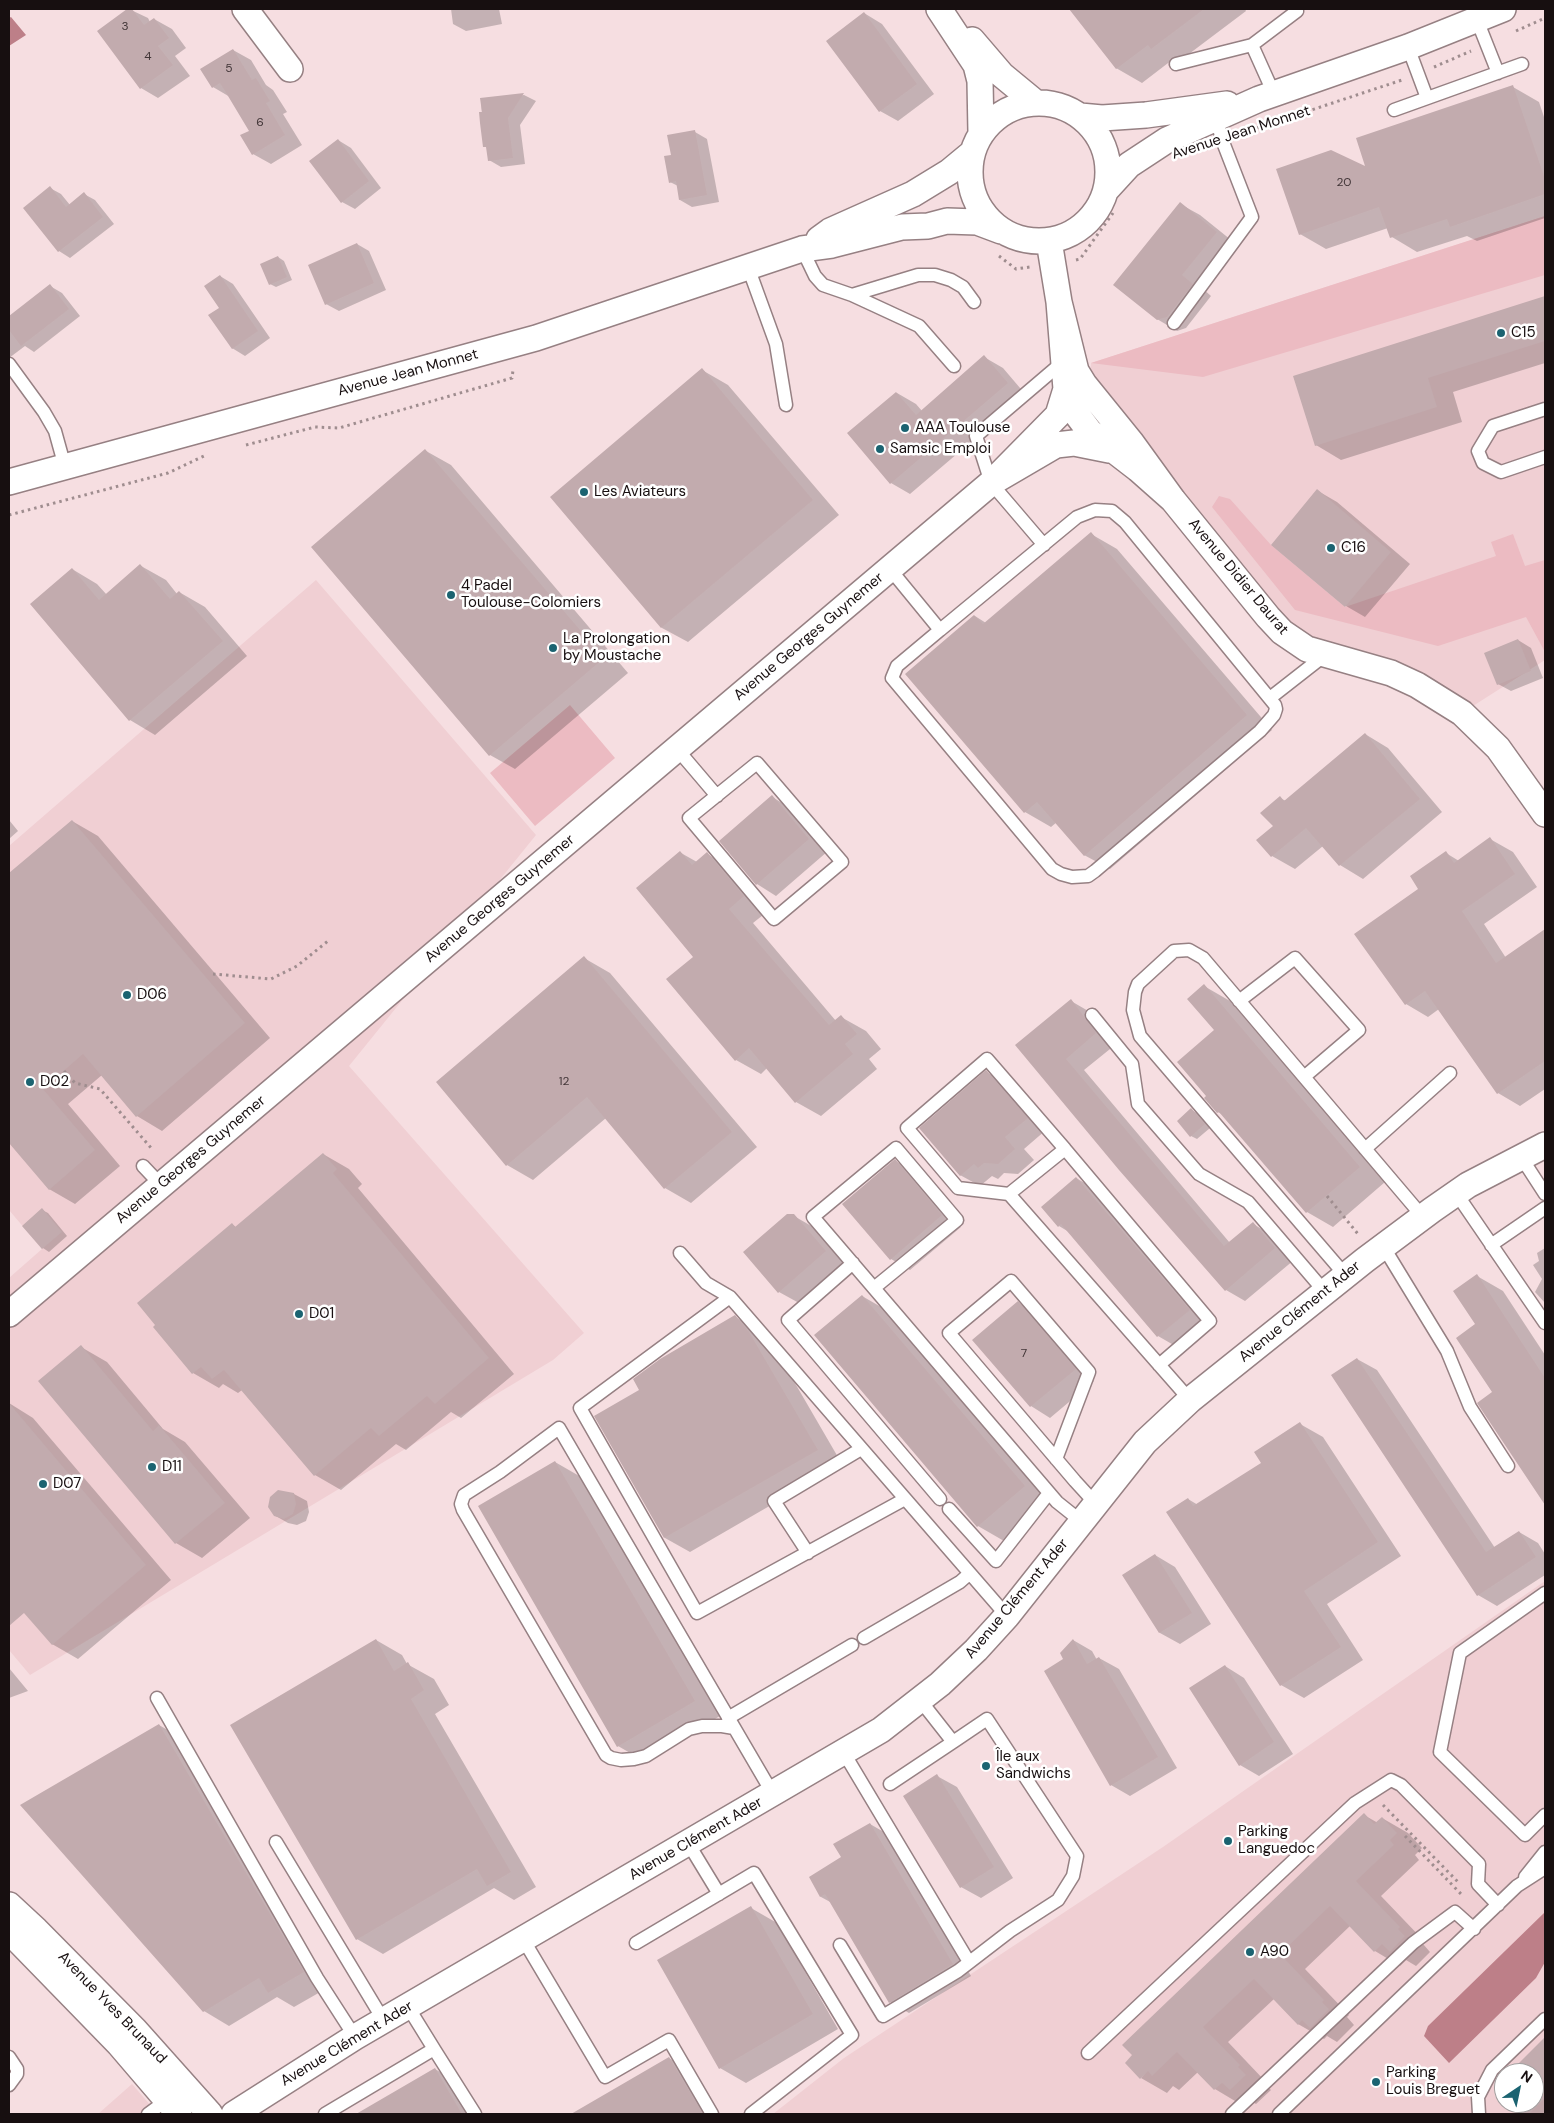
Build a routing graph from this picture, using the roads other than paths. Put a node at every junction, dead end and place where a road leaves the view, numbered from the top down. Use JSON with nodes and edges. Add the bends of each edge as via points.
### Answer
{"nodes":[{"id":1,"x":245,"y":9,"type":"edge"},
{"id":2,"x":939,"y":9,"type":"edge"},
{"id":3,"x":945,"y":9,"type":"edge"},
{"id":4,"x":1296,"y":9,"type":"edge"},
{"id":5,"x":1503,"y":9,"type":"edge"},
{"id":6,"x":1477,"y":20,"type":"junction"},
{"id":7,"x":1252,"y":45,"type":"junction"},
{"id":8,"x":1408,"y":47,"type":"junction"},
{"id":9,"x":1176,"y":64,"type":"dead end"},
{"id":10,"x":1522,"y":64,"type":"dead end"},
{"id":11,"x":290,"y":69,"type":"dead end"},
{"id":12,"x":1498,"y":72,"type":"junction"},
{"id":13,"x":1266,"y":97,"type":"junction"},
{"id":14,"x":1427,"y":98,"type":"junction"},
{"id":15,"x":1036,"y":103,"type":"junction"},
{"id":16,"x":1394,"y":110,"type":"dead end"},
{"id":17,"x":1080,"y":116,"type":"junction"},
{"id":18,"x":1219,"y":127,"type":"junction"},
{"id":19,"x":977,"y":143,"type":"junction"},
{"id":20,"x":1112,"y":198,"type":"junction"},
{"id":21,"x":998,"y":242,"type":"junction"},
{"id":22,"x":802,"y":250,"type":"junction"},
{"id":23,"x":1050,"y":252,"type":"junction"},
{"id":24,"x":748,"y":267,"type":"junction"},
{"id":25,"x":852,"y":295,"type":"junction"},
{"id":26,"x":974,"y":302,"type":"dead end"},
{"id":27,"x":1058,"y":302,"type":"junction"},
{"id":28,"x":1174,"y":323,"type":"dead end"},
{"id":29,"x":1064,"y":361,"type":"junction"},
{"id":30,"x":9,"y":364,"type":"edge"},
{"id":31,"x":954,"y":366,"type":"dead end"},
{"id":32,"x":1074,"y":404,"type":"junction"},
{"id":33,"x":786,"y":406,"type":"dead end"},
{"id":34,"x":1545,"y":409,"type":"edge"},
{"id":35,"x":1056,"y":445,"type":"junction"},
{"id":36,"x":1123,"y":447,"type":"junction"},
{"id":37,"x":1545,"y":457,"type":"edge"},
{"id":38,"x":65,"y":467,"type":"junction"},
{"id":39,"x":9,"y":482,"type":"edge"},
{"id":40,"x":991,"y":483,"type":"junction"},
{"id":41,"x":1044,"y":545,"type":"junction"},
{"id":42,"x":890,"y":569,"type":"junction"},
{"id":43,"x":940,"y":630,"type":"junction"},
{"id":44,"x":1325,"y":655,"type":"junction"},
{"id":45,"x":1270,"y":698,"type":"junction"},
{"id":46,"x":677,"y":749,"type":"junction"},
{"id":47,"x":716,"y":796,"type":"junction"},
{"id":48,"x":1545,"y":814,"type":"edge"},
{"id":49,"x":1239,"y":1002,"type":"junction"},
{"id":50,"x":1092,"y":1015,"type":"dead end"},
{"id":51,"x":1450,"y":1073,"type":"dead end"},
{"id":52,"x":1304,"y":1077,"type":"junction"},
{"id":53,"x":1545,"y":1145,"type":"edge"},
{"id":54,"x":1065,"y":1149,"type":"junction"},
{"id":55,"x":1364,"y":1149,"type":"junction"},
{"id":56,"x":1521,"y":1157,"type":"junction"},
{"id":57,"x":143,"y":1166,"type":"dead end"},
{"id":58,"x":169,"y":1179,"type":"junction"},
{"id":59,"x":1456,"y":1193,"type":"junction"},
{"id":60,"x":1010,"y":1194,"type":"junction"},
{"id":61,"x":1545,"y":1194,"type":"edge"},
{"id":62,"x":1545,"y":1208,"type":"edge"},
{"id":63,"x":1422,"y":1217,"type":"junction"},
{"id":64,"x":1491,"y":1245,"type":"junction"},
{"id":65,"x":1378,"y":1250,"type":"junction"},
{"id":66,"x":680,"y":1253,"type":"dead end"},
{"id":67,"x":853,"y":1263,"type":"junction"},
{"id":68,"x":1346,"y":1276,"type":"junction"},
{"id":69,"x":874,"y":1288,"type":"junction"},
{"id":70,"x":1325,"y":1292,"type":"junction"},
{"id":71,"x":730,"y":1297,"type":"junction"},
{"id":72,"x":9,"y":1314,"type":"edge"},
{"id":73,"x":1545,"y":1323,"type":"edge"},
{"id":74,"x":1159,"y":1364,"type":"junction"},
{"id":75,"x":1190,"y":1400,"type":"junction"},
{"id":76,"x":862,"y":1449,"type":"junction"},
{"id":77,"x":1056,"y":1459,"type":"junction"},
{"id":78,"x":1508,"y":1466,"type":"dead end"},
{"id":79,"x":1049,"y":1493,"type":"junction"},
{"id":80,"x":940,"y":1498,"type":"dead end"},
{"id":81,"x":905,"y":1499,"type":"junction"},
{"id":82,"x":949,"y":1509,"type":"dead end"},
{"id":83,"x":1089,"y":1513,"type":"junction"},
{"id":84,"x":808,"y":1552,"type":"junction"},
{"id":85,"x":969,"y":1574,"type":"junction"},
{"id":86,"x":1545,"y":1593,"type":"edge"},
{"id":87,"x":1007,"y":1616,"type":"junction"},
{"id":88,"x":864,"y":1638,"type":"dead end"},
{"id":89,"x":852,"y":1645,"type":"dead end"},
{"id":90,"x":157,"y":1698,"type":"dead end"},
{"id":91,"x":920,"y":1700,"type":"junction"},
{"id":92,"x":731,"y":1723,"type":"junction"},
{"id":93,"x":953,"y":1742,"type":"junction"},
{"id":94,"x":844,"y":1753,"type":"junction"},
{"id":95,"x":890,"y":1784,"type":"dead end"},
{"id":96,"x":773,"y":1794,"type":"junction"},
{"id":97,"x":1545,"y":1815,"type":"edge"},
{"id":98,"x":276,"y":1842,"type":"dead end"},
{"id":99,"x":688,"y":1843,"type":"junction"},
{"id":100,"x":1545,"y":1852,"type":"edge"},
{"id":101,"x":1545,"y":1868,"type":"edge"},
{"id":102,"x":1517,"y":1886,"type":"junction"},
{"id":103,"x":719,"y":1894,"type":"junction"},
{"id":104,"x":9,"y":1905,"type":"edge"},
{"id":105,"x":1498,"y":1905,"type":"junction"},
{"id":106,"x":1474,"y":1928,"type":"junction"},
{"id":107,"x":9,"y":1931,"type":"edge"},
{"id":108,"x":523,"y":1939,"type":"junction"},
{"id":109,"x":636,"y":1943,"type":"dead end"},
{"id":110,"x":840,"y":1945,"type":"dead end"},
{"id":111,"x":969,"y":1962,"type":"junction"},
{"id":112,"x":408,"y":2007,"type":"junction"},
{"id":113,"x":1545,"y":2019,"type":"edge"},
{"id":114,"x":384,"y":2021,"type":"junction"},
{"id":115,"x":355,"y":2037,"type":"junction"},
{"id":116,"x":434,"y":2050,"type":"junction"},
{"id":117,"x":1088,"y":2053,"type":"dead end"},
{"id":118,"x":9,"y":2056,"type":"edge"},
{"id":119,"x":9,"y":2085,"type":"edge"},
{"id":120,"x":165,"y":2110,"type":"edge"},
{"id":121,"x":210,"y":2114,"type":"edge"},
{"id":122,"x":234,"y":2114,"type":"edge"},
{"id":123,"x":325,"y":2114,"type":"edge"},
{"id":124,"x":475,"y":2114,"type":"edge"},
{"id":125,"x":712,"y":2114,"type":"edge"},
{"id":126,"x":751,"y":2114,"type":"edge"},
{"id":127,"x":1232,"y":2114,"type":"edge"},
{"id":128,"x":1279,"y":2114,"type":"edge"},
{"id":129,"x":1479,"y":2114,"type":"edge"}],
"edges":[{"from":1,"to":11,"type":"street"},
{"from":2,"to":19,"type":"street","via":[[976,65],[980,81]]},
{"from":3,"to":15,"type":"street","via":[[1002,75]]},
{"from":4,"to":7,"type":"lane"},
{"from":5,"to":6,"type":"street","name":"Avenue Jean Monnet"},
{"from":6,"to":8,"type":"street","name":"Avenue Jean Monnet"},
{"from":6,"to":12,"type":"lane"},
{"from":7,"to":9,"type":"lane"},
{"from":7,"to":13,"type":"lane"},
{"from":8,"to":13,"type":"street","name":"Avenue Jean Monnet"},
{"from":8,"to":14,"type":"lane"},
{"from":10,"to":12,"type":"lane"},
{"from":12,"to":14,"type":"lane"},
{"from":13,"to":17,"type":"street","name":"Avenue Jean Monnet","via":[[1174,113],[1102,118]]},
{"from":13,"to":18,"type":"street","name":"Avenue Jean Monnet"},
{"from":14,"to":16,"type":"lane"},
{"from":15,"to":17,"type":"street","via":[[1066,108]]},
{"from":15,"to":19,"type":"street","via":[[1005,111],[992,121]]},
{"from":17,"to":20,"type":"street","via":[[1098,136],[1108,162]]},
{"from":18,"to":20,"type":"street","name":"Avenue Jean Monnet","via":[[1191,130],[1154,148],[1129,165]]},
{"from":18,"to":28,"type":"lane","via":[[1252,216]]},
{"from":19,"to":21,"type":"street","via":[[969,175],[974,197]]},
{"from":19,"to":22,"type":"street","name":"Avenue Jean Monnet","via":[[929,185],[830,231]]},
{"from":20,"to":23,"type":"street","via":[[1086,224]]},
{"from":21,"to":22,"type":"street","name":"Avenue Jean Monnet","via":[[977,222],[947,222],[902,227]]},
{"from":21,"to":23,"type":"street","via":[[1024,240]]},
{"from":22,"to":24,"type":"street","name":"Avenue Jean Monnet"},
{"from":22,"to":25,"type":"lane","via":[[823,285]]},
{"from":23,"to":27,"type":"street"},
{"from":24,"to":33,"type":"lane","via":[[776,344]]},
{"from":24,"to":38,"type":"street","name":"Avenue Jean Monnet","via":[[527,341]]},
{"from":25,"to":26,"type":"lane","via":[[918,274],[935,274],[963,287]]},
{"from":25,"to":31,"type":"lane","via":[[919,326]]},
{"from":27,"to":29,"type":"street"},
{"from":27,"to":32,"type":"street","via":[[1076,371]]},
{"from":29,"to":32,"type":"street"},
{"from":29,"to":40,"type":"lane","via":[[976,436]]},
{"from":30,"to":38,"type":"lane","via":[[44,412]]},
{"from":32,"to":35,"type":"street","name":"Avenue Georges Guynemer","via":[[1072,431]]},
{"from":32,"to":36,"type":"street","name":"Avenue Didier Daurat","via":[[1111,425]]},
{"from":32,"to":40,"type":"street","name":"Avenue Georges Guynemer"},
{"from":34,"to":37,"type":"lane","via":[[1494,426],[1478,451],[1483,463],[1501,472]]},
{"from":35,"to":36,"type":"street","name":"Avenue Georges Guynemer","via":[[1074,443]]},
{"from":35,"to":40,"type":"street","name":"Avenue Georges Guynemer"},
{"from":36,"to":44,"type":"street","name":"Avenue Didier Daurat","via":[[1173,500],[1268,618],[1307,649]]},
{"from":38,"to":39,"type":"street","name":"Avenue Jean Monnet"},
{"from":40,"to":41,"type":"lane"},
{"from":40,"to":42,"type":"street","name":"Avenue Georges Guynemer"},
{"from":41,"to":43,"type":"lane"},
{"from":41,"to":45,"type":"lane","via":[[1077,517],[1095,510],[1112,512],[1125,522]]},
{"from":42,"to":43,"type":"lane"},
{"from":42,"to":46,"type":"street","name":"Avenue Georges Guynemer"},
{"from":43,"to":45,"type":"lane","via":[[897,666],[892,678],[1052,869],[1072,877],[1088,876],[1095,871],[1260,731],[1274,715],[1275,705]]},
{"from":44,"to":45,"type":"lane"},
{"from":44,"to":48,"type":"street","name":"Avenue Didier Daurat","via":[[1391,673],[1462,713],[1498,748]]},
{"from":46,"to":47,"type":"lane"},
{"from":46,"to":58,"type":"street","name":"Avenue Georges Guynemer"},
{"from":47,"to":47,"type":"lane","via":[[757,764],[842,862],[774,919],[690,818]]},
{"from":49,"to":52,"type":"lane"},
{"from":49,"to":52,"type":"lane","via":[[1295,958],[1359,1030]]},
{"from":49,"to":68,"type":"lane","via":[[1203,958],[1181,950],[1174,951],[1138,984],[1133,1010],[1140,1036]]},
{"from":50,"to":70,"type":"lane","via":[[1132,1064],[1138,1104],[1198,1174],[1248,1202]]},
{"from":51,"to":55,"type":"lane"},
{"from":52,"to":55,"type":"lane"},
{"from":53,"to":56,"type":"street","name":"Avenue Clément Ader"},
{"from":54,"to":60,"type":"lane"},
{"from":54,"to":60,"type":"lane","via":[[987,1059],[907,1128],[958,1188]]},
{"from":54,"to":74,"type":"lane","via":[[1210,1321]]},
{"from":55,"to":63,"type":"lane"},
{"from":56,"to":59,"type":"street","name":"Avenue Clément Ader"},
{"from":56,"to":61,"type":"lane"},
{"from":57,"to":58,"type":"lane"},
{"from":58,"to":72,"type":"street","name":"Avenue Georges Guynemer"},
{"from":59,"to":63,"type":"street","name":"Avenue Clément Ader"},
{"from":59,"to":64,"type":"lane"},
{"from":60,"to":74,"type":"lane"},
{"from":62,"to":64,"type":"lane"},
{"from":63,"to":65,"type":"street","name":"Avenue Clément Ader"},
{"from":64,"to":73,"type":"lane"},
{"from":65,"to":68,"type":"street","name":"Avenue Clément Ader"},
{"from":65,"to":78,"type":"lane","via":[[1447,1351],[1470,1407]]},
{"from":66,"to":71,"type":"lane","via":[[706,1283]]},
{"from":67,"to":69,"type":"lane"},
{"from":67,"to":69,"type":"lane","via":[[814,1217],[896,1148],[957,1220]]},
{"from":67,"to":80,"type":"lane","via":[[788,1320]]},
{"from":68,"to":70,"type":"street","name":"Avenue Clément Ader"},
{"from":69,"to":79,"type":"lane"},
{"from":70,"to":75,"type":"street","name":"Avenue Clément Ader"},
{"from":71,"to":76,"type":"lane"},
{"from":71,"to":84,"type":"lane","via":[[580,1408],[697,1614]]},
{"from":74,"to":75,"type":"lane"},
{"from":75,"to":83,"type":"street","name":"Avenue Clément Ader","via":[[1145,1442]]},
{"from":76,"to":81,"type":"lane"},
{"from":76,"to":84,"type":"lane","via":[[774,1501]]},
{"from":77,"to":77,"type":"lane","via":[[949,1333],[1011,1281],[1089,1372]]},
{"from":77,"to":83,"type":"lane"},
{"from":79,"to":82,"type":"lane","via":[[996,1562]]},
{"from":79,"to":83,"type":"lane","via":[[1057,1502]]},
{"from":81,"to":84,"type":"lane"},
{"from":81,"to":85,"type":"lane"},
{"from":83,"to":87,"type":"street","name":"Avenue Clément Ader"},
{"from":85,"to":87,"type":"lane"},
{"from":85,"to":88,"type":"lane"},
{"from":86,"to":97,"type":"lane","via":[[1460,1652],[1440,1752],[1524,1834]]},
{"from":87,"to":91,"type":"street","name":"Avenue Clément Ader","via":[[959,1667]]},
{"from":89,"to":92,"type":"lane"},
{"from":90,"to":115,"type":"lane","via":[[317,1978]]},
{"from":91,"to":93,"type":"lane"},
{"from":91,"to":94,"type":"street","name":"Avenue Clément Ader"},
{"from":92,"to":92,"type":"lane","via":[[689,1729],[646,1756],[634,1759],[621,1760],[606,1754],[463,1510],[464,1494],[559,1428]]},
{"from":92,"to":96,"type":"lane"},
{"from":93,"to":95,"type":"lane"},
{"from":93,"to":111,"type":"lane","via":[[987,1719],[1077,1856],[1073,1876],[1058,1900]]},
{"from":94,"to":96,"type":"street","name":"Avenue Clément Ader"},
{"from":94,"to":111,"type":"lane"},
{"from":96,"to":99,"type":"street","name":"Avenue Clément Ader"},
{"from":98,"to":114,"type":"lane"},
{"from":99,"to":103,"type":"lane"},
{"from":99,"to":108,"type":"street","name":"Avenue Clément Ader"},
{"from":100,"to":102,"type":"lane"},
{"from":101,"to":102,"type":"lane"},
{"from":102,"to":105,"type":"lane"},
{"from":103,"to":109,"type":"lane"},
{"from":103,"to":126,"type":"lane","via":[[754,1873],[852,2035]]},
{"from":104,"to":121,"type":"street","name":"Avenue Yves Brunaud","via":[[135,2030]]},
{"from":105,"to":106,"type":"lane"},
{"from":105,"to":117,"type":"lane","via":[[1478,1884],[1478,1864],[1401,1785],[1391,1780],[1355,1802]]},
{"from":106,"to":127,"type":"lane","via":[[1455,1912],[1413,1943]]},
{"from":106,"to":128,"type":"lane"},
{"from":107,"to":120,"type":"street","name":"Avenue Yves Brunaud","via":[[119,2044]]},
{"from":108,"to":112,"type":"street","name":"Avenue Clément Ader"},
{"from":108,"to":125,"type":"lane","via":[[605,2077],[669,2040]]},
{"from":110,"to":111,"type":"lane","via":[[883,2016]]},
{"from":112,"to":114,"type":"street","name":"Avenue Clément Ader"},
{"from":112,"to":116,"type":"lane"},
{"from":113,"to":129,"type":"lane","via":[[1492,2070],[1478,2097]]},
{"from":114,"to":115,"type":"street","name":"Avenue Clément Ader"},
{"from":115,"to":122,"type":"street","name":"Avenue Clément Ader"},
{"from":116,"to":123,"type":"lane"},
{"from":116,"to":124,"type":"lane"},
{"from":118,"to":119,"type":"lane","via":[[17,2069]]}]}
